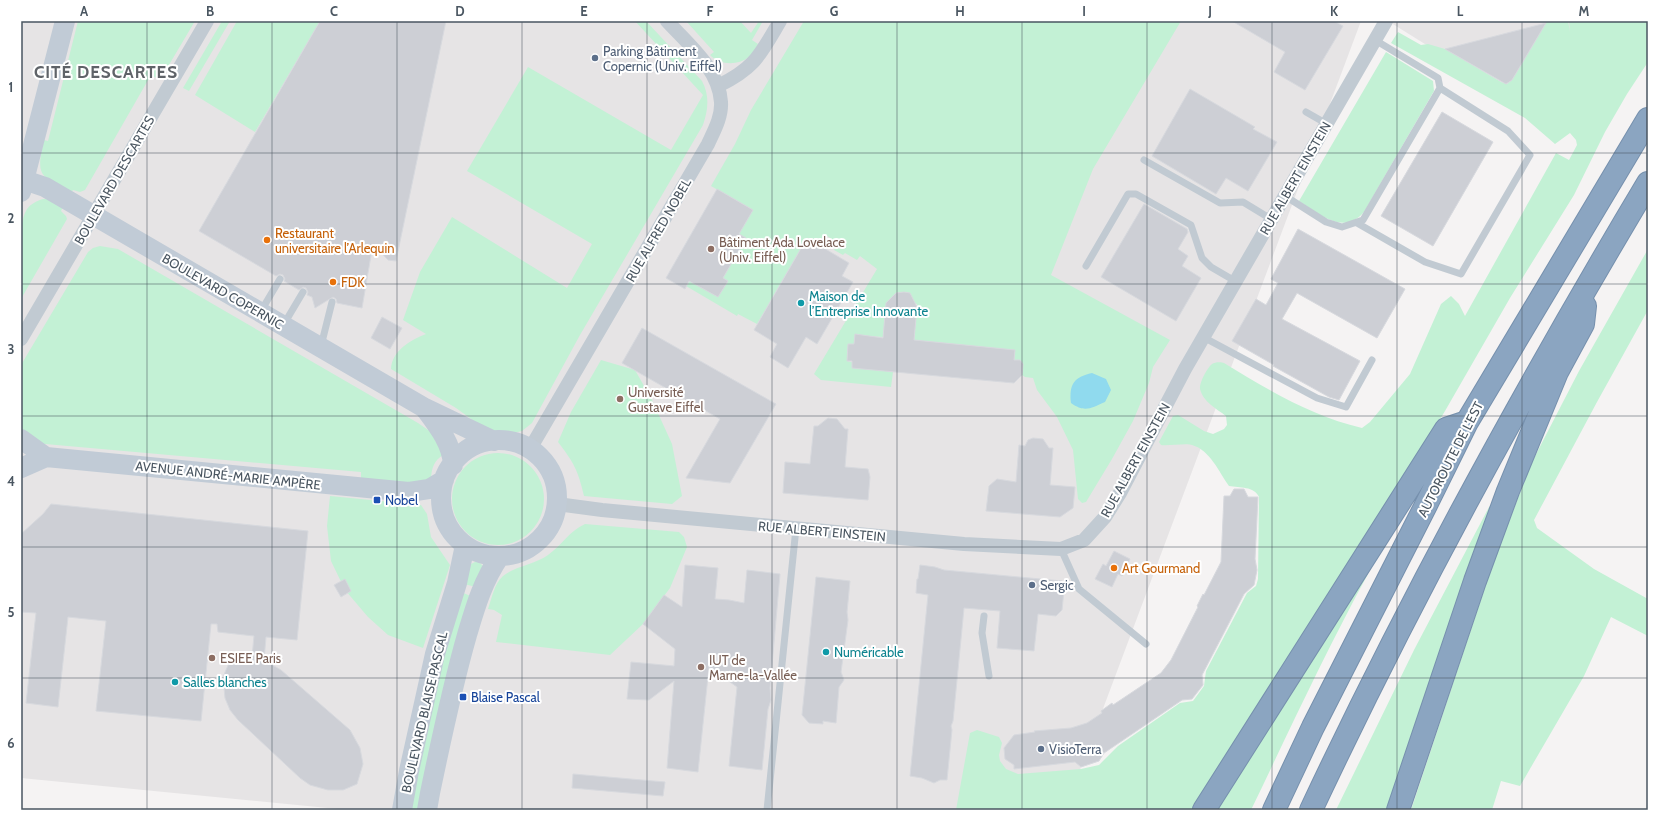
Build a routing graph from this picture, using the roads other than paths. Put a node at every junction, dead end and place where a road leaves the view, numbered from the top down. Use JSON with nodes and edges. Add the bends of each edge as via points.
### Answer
{"nodes":[{"id":1,"x":65,"y":21,"type":"edge"},
{"id":2,"x":207,"y":21,"type":"edge"},
{"id":3,"x":667,"y":21,"type":"edge"},
{"id":4,"x":780,"y":21,"type":"edge"},
{"id":5,"x":1386,"y":21,"type":"edge"},
{"id":6,"x":1375,"y":40,"type":"junction"},
{"id":7,"x":718,"y":86,"type":"junction"},
{"id":8,"x":1440,"y":88,"type":"junction"},
{"id":9,"x":1306,"y":112,"type":"dead end"},
{"id":10,"x":1648,"y":119,"type":"edge"},
{"id":11,"x":1327,"y":124,"type":"junction"},
{"id":12,"x":1144,"y":160,"type":"dead end"},
{"id":13,"x":1648,"y":183,"type":"edge"},
{"id":14,"x":22,"y":184,"type":"edge"},
{"id":15,"x":1285,"y":196,"type":"junction"},
{"id":16,"x":94,"y":216,"type":"junction"},
{"id":17,"x":1271,"y":219,"type":"junction"},
{"id":18,"x":1357,"y":223,"type":"junction"},
{"id":19,"x":1086,"y":266,"type":"dead end"},
{"id":20,"x":280,"y":279,"type":"dead end"},
{"id":21,"x":1235,"y":281,"type":"junction"},
{"id":22,"x":1586,"y":287,"type":"junction"},
{"id":23,"x":303,"y":292,"type":"dead end"},
{"id":24,"x":332,"y":302,"type":"dead end"},
{"id":25,"x":260,"y":313,"type":"junction"},
{"id":26,"x":283,"y":326,"type":"junction"},
{"id":27,"x":1203,"y":337,"type":"junction"},
{"id":28,"x":21,"y":339,"type":"edge"},
{"id":29,"x":321,"y":348,"type":"junction"},
{"id":30,"x":1372,"y":360,"type":"dead end"},
{"id":31,"x":423,"y":407,"type":"junction"},
{"id":32,"x":1467,"y":422,"type":"junction"},
{"id":33,"x":21,"y":439,"type":"edge"},
{"id":34,"x":494,"y":441,"type":"junction"},
{"id":35,"x":530,"y":449,"type":"junction"},
{"id":36,"x":46,"y":457,"type":"junction"},
{"id":37,"x":21,"y":468,"type":"edge"},
{"id":38,"x":448,"y":472,"type":"junction"},
{"id":39,"x":409,"y":492,"type":"junction"},
{"id":40,"x":557,"y":504,"type":"junction"},
{"id":41,"x":442,"y":508,"type":"junction"},
{"id":42,"x":796,"y":528,"type":"junction"},
{"id":43,"x":465,"y":545,"type":"junction"},
{"id":44,"x":1061,"y":549,"type":"junction"},
{"id":45,"x":500,"y":556,"type":"junction"},
{"id":46,"x":984,"y":616,"type":"dead end"},
{"id":47,"x":1146,"y":644,"type":"dead end"},
{"id":48,"x":989,"y":676,"type":"dead end"},
{"id":49,"x":402,"y":810,"type":"edge"},
{"id":50,"x":427,"y":810,"type":"edge"},
{"id":51,"x":767,"y":810,"type":"edge"},
{"id":52,"x":1204,"y":810,"type":"edge"},
{"id":53,"x":1274,"y":810,"type":"edge"},
{"id":54,"x":1311,"y":810,"type":"edge"},
{"id":55,"x":1398,"y":810,"type":"edge"}],
"edges":[{"from":1,"to":14,"type":"street"},
{"from":2,"to":16,"type":"street","name":"BOULEVARD DESCARTES"},
{"from":3,"to":7,"type":"street","via":[[713,74]]},
{"from":4,"to":7,"type":"street","via":[[754,63]]},
{"from":5,"to":6,"type":"street","name":"RUE ALBERT EINSTEIN"},
{"from":6,"to":8,"type":"lane","via":[[1438,78]]},
{"from":6,"to":11,"type":"street","name":"RUE ALBERT EINSTEIN"},
{"from":7,"to":35,"type":"street","name":"RUE ALFRED NOBEL","via":[[721,103],[719,117],[708,144]]},
{"from":8,"to":18,"type":"lane","via":[[1363,220]]},
{"from":8,"to":18,"type":"lane","via":[[1508,131],[1530,155],[1461,274],[1425,262]]},
{"from":9,"to":11,"type":"lane"},
{"from":10,"to":32,"type":"highway","name":"AUTOROUTE DE L’EST"},
{"from":11,"to":15,"type":"street","name":"RUE ALBERT EINSTEIN"},
{"from":12,"to":17,"type":"lane","via":[[1220,203],[1243,202]]},
{"from":13,"to":22,"type":"highway"},
{"from":14,"to":16,"type":"street","name":"BOULEVARD COPERNIC","via":[[45,187]]},
{"from":15,"to":17,"type":"street","name":"RUE ALBERT EINSTEIN"},
{"from":15,"to":18,"type":"lane","via":[[1326,222],[1342,227]]},
{"from":16,"to":25,"type":"street","name":"BOULEVARD COPERNIC"},
{"from":16,"to":28,"type":"street","name":"BOULEVARD DESCARTES"},
{"from":17,"to":21,"type":"street","name":"RUE ALBERT EINSTEIN"},
{"from":19,"to":21,"type":"lane","via":[[1128,194],[1136,194],[1191,225],[1202,258],[1211,267]]},
{"from":20,"to":25,"type":"lane"},
{"from":21,"to":27,"type":"street","name":"RUE ALBERT EINSTEIN"},
{"from":22,"to":54,"type":"highway","via":[[1480,474],[1344,739]]},
{"from":22,"to":55,"type":"highway","via":[[1583,324],[1558,372],[1508,490]]},
{"from":23,"to":26,"type":"lane"},
{"from":24,"to":29,"type":"lane"},
{"from":25,"to":26,"type":"street","name":"BOULEVARD COPERNIC"},
{"from":26,"to":29,"type":"street","name":"BOULEVARD COPERNIC"},
{"from":27,"to":30,"type":"lane","via":[[1317,398],[1346,407]]},
{"from":27,"to":44,"type":"street","name":"RUE ALBERT EINSTEIN","via":[[1138,461],[1105,517],[1084,540]]},
{"from":29,"to":31,"type":"street","name":"BOULEVARD COPERNIC"},
{"from":31,"to":34,"type":"street","name":"BOULEVARD COPERNIC"},
{"from":31,"to":38,"type":"street","name":"BOULEVARD COPERNIC","via":[[441,430],[451,452]]},
{"from":32,"to":52,"type":"highway","via":[[1446,429]]},
{"from":32,"to":53,"type":"highway","name":"AUTOROUTE DE L’EST","via":[[1313,727]]},
{"from":33,"to":36,"type":"street"},
{"from":34,"to":35,"type":"street","via":[[513,442]]},
{"from":34,"to":38,"type":"street","via":[[478,444],[464,453]]},
{"from":35,"to":40,"type":"street","via":[[552,472]]},
{"from":36,"to":37,"type":"street","name":"AVENUE ANDRÉ-MARIE AMPÈRE"},
{"from":36,"to":39,"type":"street","name":"AVENUE ANDRÉ-MARIE AMPÈRE"},
{"from":38,"to":39,"type":"street","name":"AVENUE ANDRÉ-MARIE AMPÈRE","via":[[429,489]]},
{"from":38,"to":41,"type":"street"},
{"from":39,"to":41,"type":"street","name":"AVENUE ANDRÉ-MARIE AMPÈRE"},
{"from":40,"to":42,"type":"street","name":"RUE ALBERT EINSTEIN"},
{"from":40,"to":45,"type":"street","via":[[551,525],[539,541],[521,552]]},
{"from":41,"to":43,"type":"street","via":[[450,528]]},
{"from":42,"to":44,"type":"street","name":"RUE ALBERT EINSTEIN","via":[[924,541]]},
{"from":42,"to":51,"type":"lane"},
{"from":43,"to":45,"type":"street","via":[[481,553]]},
{"from":43,"to":49,"type":"street","name":"BOULEVARD BLAISE PASCAL","via":[[457,583],[435,654]]},
{"from":44,"to":47,"type":"lane","via":[[1079,589]]},
{"from":45,"to":50,"type":"street","name":"BOULEVARD BLAISE PASCAL","via":[[481,591],[462,651]]},
{"from":46,"to":48,"type":"lane","via":[[982,633]]}]}
